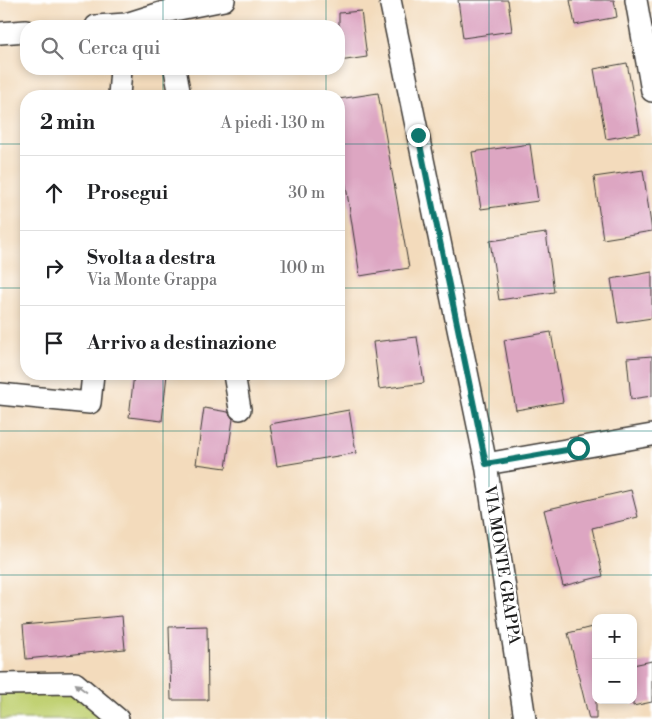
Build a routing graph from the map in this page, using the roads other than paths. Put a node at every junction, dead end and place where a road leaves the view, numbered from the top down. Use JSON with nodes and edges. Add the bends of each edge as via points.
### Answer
{"nodes":[{"id":1,"x":224,"y":0,"type":"edge"},
{"id":2,"x":390,"y":0,"type":"edge"},
{"id":3,"x":636,"y":0,"type":"edge"},
{"id":4,"x":166,"y":19,"type":"edge"},
{"id":5,"x":20,"y":31,"type":"edge"},
{"id":6,"x":0,"y":33,"type":"edge"},
{"id":7,"x":121,"y":75,"type":"edge"},
{"id":8,"x":176,"y":75,"type":"edge"},
{"id":9,"x":120,"y":90,"type":"edge"},
{"id":10,"x":179,"y":90,"type":"edge"},
{"id":11,"x":652,"y":91,"type":"edge"},
{"id":12,"x":92,"y":380,"type":"edge"},
{"id":13,"x":235,"y":380,"type":"edge"},
{"id":14,"x":0,"y":394,"type":"edge"},
{"id":15,"x":240,"y":409,"type":"dead end"},
{"id":16,"x":652,"y":436,"type":"edge"},
{"id":17,"x":486,"y":464,"type":"junction"},
{"id":18,"x":0,"y":684,"type":"edge"},
{"id":19,"x":118,"y":719,"type":"edge"},
{"id":20,"x":525,"y":719,"type":"edge"}],
"edges":[{"from":1,"to":4,"type":"street"},
{"from":2,"to":17,"type":"street","name":"VIA MONTE GRAPPA"},
{"from":3,"to":11,"type":"street"},
{"from":5,"to":6,"type":"street"},
{"from":7,"to":9,"type":"street"},
{"from":8,"to":10,"type":"street"},
{"from":12,"to":14,"type":"street","via":[[90,403]]},
{"from":13,"to":15,"type":"street"},
{"from":16,"to":17,"type":"street"},
{"from":17,"to":20,"type":"street","name":"VIA MONTE GRAPPA"},
{"from":19,"to":18,"type":"street","one_way":true,"via":[[75,683]]}]}
